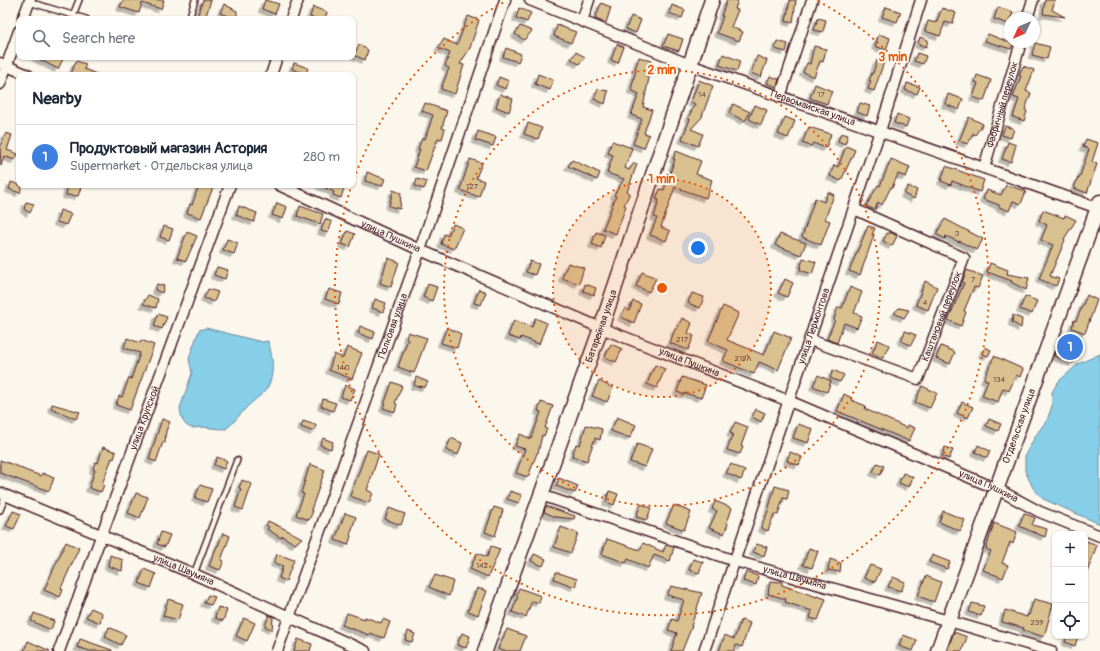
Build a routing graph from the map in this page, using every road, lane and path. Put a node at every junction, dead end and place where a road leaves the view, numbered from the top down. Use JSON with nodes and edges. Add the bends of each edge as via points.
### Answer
{"nodes":[{"id":1,"x":79,"y":0,"type":"edge"},
{"id":2,"x":196,"y":0,"type":"edge"},
{"id":3,"x":298,"y":0,"type":"edge"},
{"id":4,"x":504,"y":0,"type":"edge"},
{"id":5,"x":530,"y":0,"type":"edge"},
{"id":6,"x":589,"y":0,"type":"edge"},
{"id":7,"x":712,"y":0,"type":"edge"},
{"id":8,"x":812,"y":0,"type":"edge"},
{"id":9,"x":921,"y":0,"type":"edge"},
{"id":10,"x":1033,"y":0,"type":"edge"},
{"id":11,"x":30,"y":1,"type":"edge"},
{"id":12,"x":1030,"y":12,"type":"edge"},
{"id":13,"x":73,"y":15,"type":"junction"},
{"id":14,"x":24,"y":16,"type":"edge"},
{"id":15,"x":76,"y":16,"type":"edge"},
{"id":16,"x":190,"y":16,"type":"edge"},
{"id":17,"x":292,"y":16,"type":"edge"},
{"id":18,"x":582,"y":21,"type":"junction"},
{"id":19,"x":16,"y":37,"type":"edge"},
{"id":20,"x":1019,"y":48,"type":"edge"},
{"id":21,"x":276,"y":60,"type":"edge"},
{"id":22,"x":3,"y":64,"type":"edge"},
{"id":23,"x":690,"y":65,"type":"junction"},
{"id":24,"x":21,"y":72,"type":"edge"},
{"id":25,"x":271,"y":72,"type":"edge"},
{"id":26,"x":0,"y":84,"type":"edge"},
{"id":27,"x":780,"y":97,"type":"junction"},
{"id":28,"x":880,"y":131,"type":"junction"},
{"id":29,"x":984,"y":168,"type":"junction"},
{"id":30,"x":229,"y":188,"type":"edge"},
{"id":31,"x":286,"y":188,"type":"edge"},
{"id":32,"x":854,"y":209,"type":"junction"},
{"id":33,"x":1098,"y":213,"type":"edge"},
{"id":34,"x":420,"y":250,"type":"junction"},
{"id":35,"x":601,"y":328,"type":"junction"},
{"id":36,"x":810,"y":340,"type":"junction"},
{"id":37,"x":789,"y":401,"type":"junction"},
{"id":38,"x":237,"y":460,"type":"dead end"},
{"id":39,"x":997,"y":489,"type":"junction"},
{"id":40,"x":3,"y":494,"type":"edge"},
{"id":41,"x":541,"y":495,"type":"junction"},
{"id":42,"x":0,"y":510,"type":"edge"},
{"id":43,"x":101,"y":536,"type":"junction"},
{"id":44,"x":1100,"y":536,"type":"edge"},
{"id":45,"x":734,"y":561,"type":"junction"},
{"id":46,"x":194,"y":574,"type":"junction"},
{"id":47,"x":289,"y":617,"type":"junction"},
{"id":48,"x":949,"y":621,"type":"junction"},
{"id":49,"x":59,"y":651,"type":"edge"},
{"id":50,"x":277,"y":651,"type":"edge"},
{"id":51,"x":365,"y":651,"type":"edge"},
{"id":52,"x":485,"y":651,"type":"edge"},
{"id":53,"x":704,"y":651,"type":"edge"},
{"id":54,"x":938,"y":651,"type":"edge"},
{"id":55,"x":1051,"y":651,"type":"edge"}],
"edges":[{"from":1,"to":13,"type":"lane"},
{"from":2,"to":16,"type":"lane"},
{"from":3,"to":17,"type":"street"},
{"from":4,"to":34,"type":"street","name":"Полковая улица"},
{"from":5,"to":18,"type":"street","name":"Первомайская улица"},
{"from":6,"to":18,"type":"street"},
{"from":7,"to":23,"type":"street","name":"Батарейная улица"},
{"from":8,"to":27,"type":"street"},
{"from":9,"to":28,"type":"street","name":"улица Лермонтова"},
{"from":10,"to":12,"type":"street"},
{"from":11,"to":13,"type":"lane"},
{"from":11,"to":14,"type":"street"},
{"from":13,"to":15,"type":"lane"},
{"from":18,"to":23,"type":"street","name":"Первомайская улица"},
{"from":19,"to":22,"type":"street"},
{"from":20,"to":29,"type":"street","name":"Фабричный переулок"},
{"from":21,"to":25,"type":"street"},
{"from":22,"to":24,"type":"street"},
{"from":22,"to":26,"type":"street"},
{"from":23,"to":27,"type":"street","name":"Первомайская улица"},
{"from":23,"to":35,"type":"street","name":"Батарейная улица"},
{"from":27,"to":28,"type":"street","name":"Первомайская улица"},
{"from":28,"to":29,"type":"street","name":"Первомайская улица"},
{"from":28,"to":32,"type":"street","name":"улица Лермонтова"},
{"from":29,"to":33,"type":"street","name":"Первомайская улица"},
{"from":30,"to":43,"type":"street","name":"улица Крупской"},
{"from":31,"to":34,"type":"street","name":"улица Пушкина"},
{"from":32,"to":36,"type":"street","name":"улица Лермонтова"},
{"from":32,"to":36,"type":"street","name":"Каштановый переулок","via":[[964,258],[918,379]]},
{"from":33,"to":39,"type":"street","name":"Отдельская улица"},
{"from":34,"to":35,"type":"street","name":"улица Пушкина"},
{"from":34,"to":47,"type":"street","name":"Полковая улица"},
{"from":35,"to":37,"type":"street","name":"улица Пушкина"},
{"from":35,"to":41,"type":"street","name":"Батарейная улица"},
{"from":36,"to":37,"type":"street","name":"улица Лермонтова"},
{"from":37,"to":39,"type":"street","name":"улица Пушкина"},
{"from":37,"to":45,"type":"street","name":"улица Лермонтова"},
{"from":38,"to":46,"type":"lane"},
{"from":39,"to":44,"type":"street","name":"улица Пушкина","via":[[1040,512]]},
{"from":39,"to":48,"type":"street","name":"Отдельская улица"},
{"from":40,"to":42,"type":"lane"},
{"from":40,"to":43,"type":"street","name":"улица Шаумяна"},
{"from":41,"to":45,"type":"street","name":"улица Шаумяна"},
{"from":41,"to":52,"type":"street","name":"Батарейная улица"},
{"from":43,"to":46,"type":"street","name":"улица Шаумяна"},
{"from":43,"to":49,"type":"street","name":"улица Крупской"},
{"from":45,"to":48,"type":"street","name":"улица Шаумяна"},
{"from":45,"to":53,"type":"street","name":"улица Лермонтова"},
{"from":46,"to":47,"type":"street","name":"улица Шаумяна"},
{"from":47,"to":50,"type":"street","name":"Полковая улица"},
{"from":47,"to":51,"type":"street","name":"улица Шаумяна"},
{"from":48,"to":54,"type":"street","name":"Отдельская улица"},
{"from":48,"to":55,"type":"street","name":"улица Шаумяна"}]}
